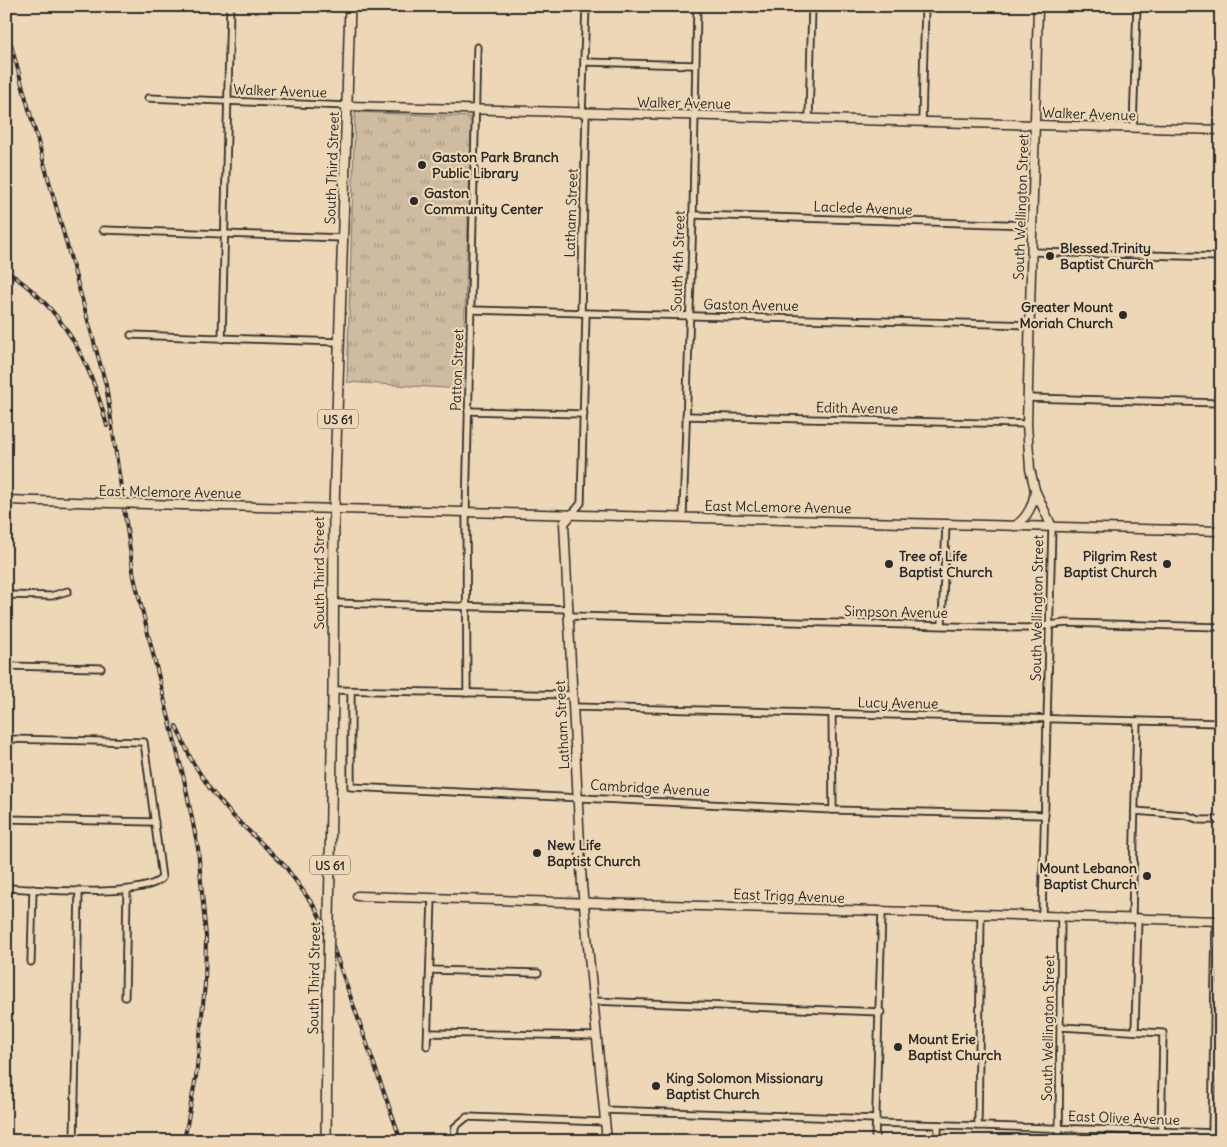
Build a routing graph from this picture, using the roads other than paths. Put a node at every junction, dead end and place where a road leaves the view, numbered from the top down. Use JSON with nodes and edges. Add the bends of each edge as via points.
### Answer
{"nodes":[{"id":1,"x":230,"y":6,"type":"edge"},
{"id":2,"x":350,"y":6,"type":"edge"},
{"id":3,"x":586,"y":6,"type":"edge"},
{"id":4,"x":697,"y":6,"type":"edge"},
{"id":5,"x":812,"y":6,"type":"edge"},
{"id":6,"x":925,"y":6,"type":"edge"},
{"id":7,"x":1038,"y":6,"type":"edge"},
{"id":8,"x":1137,"y":6,"type":"edge"},
{"id":9,"x":478,"y":47,"type":"dead end"},
{"id":10,"x":584,"y":62,"type":"junction"},
{"id":11,"x":695,"y":65,"type":"junction"},
{"id":12,"x":148,"y":98,"type":"dead end"},
{"id":13,"x":228,"y":101,"type":"junction"},
{"id":14,"x":348,"y":106,"type":"junction"},
{"id":15,"x":476,"y":110,"type":"junction"},
{"id":16,"x":584,"y":114,"type":"junction"},
{"id":17,"x":694,"y":116,"type":"junction"},
{"id":18,"x":809,"y":118,"type":"junction"},
{"id":19,"x":922,"y":122,"type":"junction"},
{"id":20,"x":1035,"y":125,"type":"junction"},
{"id":21,"x":1132,"y":128,"type":"junction"},
{"id":22,"x":1221,"y":130,"type":"edge"},
{"id":23,"x":693,"y":215,"type":"junction"},
{"id":24,"x":1033,"y":225,"type":"junction"},
{"id":25,"x":103,"y":230,"type":"dead end"},
{"id":26,"x":225,"y":235,"type":"junction"},
{"id":27,"x":343,"y":238,"type":"junction"},
{"id":28,"x":1032,"y":252,"type":"junction"},
{"id":29,"x":1221,"y":257,"type":"edge"},
{"id":30,"x":472,"y":310,"type":"junction"},
{"id":31,"x":584,"y":314,"type":"junction"},
{"id":32,"x":689,"y":316,"type":"junction"},
{"id":33,"x":1030,"y":325,"type":"junction"},
{"id":34,"x":131,"y":335,"type":"dead end"},
{"id":35,"x":222,"y":338,"type":"junction"},
{"id":36,"x":340,"y":342,"type":"junction"},
{"id":37,"x":1027,"y":398,"type":"junction"},
{"id":38,"x":1221,"y":403,"type":"edge"},
{"id":39,"x":468,"y":411,"type":"junction"},
{"id":40,"x":584,"y":414,"type":"junction"},
{"id":41,"x":686,"y":416,"type":"junction"},
{"id":42,"x":1027,"y":424,"type":"junction"},
{"id":43,"x":1035,"y":490,"type":"junction"},
{"id":44,"x":6,"y":500,"type":"edge"},
{"id":45,"x":334,"y":508,"type":"junction"},
{"id":46,"x":466,"y":511,"type":"junction"},
{"id":47,"x":572,"y":514,"type":"junction"},
{"id":48,"x":683,"y":517,"type":"junction"},
{"id":49,"x":946,"y":524,"type":"junction"},
{"id":50,"x":1014,"y":526,"type":"junction"},
{"id":51,"x":1052,"y":527,"type":"junction"},
{"id":52,"x":1221,"y":531,"type":"edge"},
{"id":53,"x":68,"y":591,"type":"dead end"},
{"id":54,"x":6,"y":595,"type":"edge"},
{"id":55,"x":333,"y":603,"type":"junction"},
{"id":56,"x":467,"y":607,"type":"junction"},
{"id":57,"x":570,"y":612,"type":"junction"},
{"id":58,"x":942,"y":625,"type":"junction"},
{"id":59,"x":1049,"y":625,"type":"junction"},
{"id":60,"x":1221,"y":627,"type":"edge"},
{"id":61,"x":6,"y":666,"type":"edge"},
{"id":62,"x":100,"y":668,"type":"dead end"},
{"id":63,"x":351,"y":691,"type":"junction"},
{"id":64,"x":333,"y":693,"type":"junction"},
{"id":65,"x":467,"y":693,"type":"junction"},
{"id":66,"x":573,"y":696,"type":"junction"},
{"id":67,"x":574,"y":707,"type":"junction"},
{"id":68,"x":832,"y":714,"type":"junction"},
{"id":69,"x":1048,"y":719,"type":"junction"},
{"id":70,"x":1137,"y":721,"type":"junction"},
{"id":71,"x":1221,"y":723,"type":"edge"},
{"id":72,"x":6,"y":739,"type":"edge"},
{"id":73,"x":578,"y":797,"type":"junction"},
{"id":74,"x":833,"y":810,"type":"junction"},
{"id":75,"x":1135,"y":811,"type":"junction"},
{"id":76,"x":1044,"y":815,"type":"junction"},
{"id":77,"x":6,"y":819,"type":"edge"},
{"id":78,"x":1221,"y":820,"type":"edge"},
{"id":79,"x":155,"y":822,"type":"junction"},
{"id":80,"x":6,"y":888,"type":"edge"},
{"id":81,"x":34,"y":889,"type":"junction"},
{"id":82,"x":80,"y":890,"type":"junction"},
{"id":83,"x":127,"y":891,"type":"junction"},
{"id":84,"x":357,"y":896,"type":"dead end"},
{"id":85,"x":432,"y":898,"type":"junction"},
{"id":86,"x":584,"y":902,"type":"junction"},
{"id":87,"x":882,"y":911,"type":"junction"},
{"id":88,"x":981,"y":914,"type":"junction"},
{"id":89,"x":1042,"y":914,"type":"junction"},
{"id":90,"x":1061,"y":915,"type":"junction"},
{"id":91,"x":1135,"y":917,"type":"junction"},
{"id":92,"x":1218,"y":921,"type":"edge"},
{"id":93,"x":31,"y":962,"type":"dead end"},
{"id":94,"x":430,"y":970,"type":"junction"},
{"id":95,"x":538,"y":973,"type":"dead end"},
{"id":96,"x":124,"y":997,"type":"dead end"},
{"id":97,"x":594,"y":1001,"type":"junction"},
{"id":98,"x":880,"y":1012,"type":"junction"},
{"id":99,"x":1061,"y":1027,"type":"junction"},
{"id":100,"x":1135,"y":1031,"type":"junction"},
{"id":101,"x":428,"y":1033,"type":"junction"},
{"id":102,"x":596,"y":1036,"type":"junction"},
{"id":103,"x":428,"y":1046,"type":"dead end"},
{"id":104,"x":604,"y":1110,"type":"junction"},
{"id":105,"x":876,"y":1121,"type":"junction"},
{"id":106,"x":605,"y":1122,"type":"junction"},
{"id":107,"x":938,"y":1125,"type":"junction"},
{"id":108,"x":978,"y":1126,"type":"junction"},
{"id":109,"x":1059,"y":1128,"type":"junction"},
{"id":110,"x":1161,"y":1132,"type":"junction"},
{"id":111,"x":1212,"y":1133,"type":"junction"},
{"id":112,"x":1221,"y":1133,"type":"edge"},
{"id":113,"x":74,"y":1141,"type":"edge"},
{"id":114,"x":326,"y":1141,"type":"edge"},
{"id":115,"x":454,"y":1141,"type":"edge"},
{"id":116,"x":607,"y":1141,"type":"edge"},
{"id":117,"x":876,"y":1141,"type":"edge"},
{"id":118,"x":938,"y":1141,"type":"edge"},
{"id":119,"x":1059,"y":1141,"type":"edge"},
{"id":120,"x":1161,"y":1141,"type":"edge"}],
"edges":[{"from":1,"to":13,"type":"street"},
{"from":2,"to":14,"type":"main road","name":"South Third Street","number":"US 61"},
{"from":3,"to":10,"type":"street","name":"Latham Street"},
{"from":4,"to":11,"type":"street","name":"South 4th Street"},
{"from":5,"to":18,"type":"street"},
{"from":6,"to":19,"type":"street"},
{"from":7,"to":20,"type":"street","name":"South Wellington Street"},
{"from":8,"to":21,"type":"street"},
{"from":9,"to":15,"type":"street","name":"Patton Street"},
{"from":10,"to":11,"type":"street"},
{"from":10,"to":16,"type":"street","name":"Latham Street"},
{"from":11,"to":17,"type":"street","name":"South 4th Street"},
{"from":12,"to":13,"type":"street","name":"Walker Avenue"},
{"from":13,"to":14,"type":"street","name":"Walker Avenue"},
{"from":13,"to":26,"type":"street"},
{"from":14,"to":15,"type":"street","name":"Walker Avenue"},
{"from":14,"to":27,"type":"main road","name":"South Third Street","number":"US 61"},
{"from":15,"to":16,"type":"street","name":"Walker Avenue"},
{"from":15,"to":30,"type":"street","name":"Patton Street"},
{"from":16,"to":17,"type":"street","name":"Walker Avenue"},
{"from":16,"to":31,"type":"street","name":"Latham Street"},
{"from":17,"to":18,"type":"street","name":"Walker Avenue"},
{"from":17,"to":23,"type":"street","name":"South 4th Street"},
{"from":18,"to":19,"type":"street","name":"Walker Avenue"},
{"from":19,"to":20,"type":"street","name":"Walker Avenue"},
{"from":20,"to":21,"type":"street","name":"Walker Avenue"},
{"from":20,"to":24,"type":"street","name":"South Wellington Street"},
{"from":21,"to":22,"type":"street","name":"Walker Avenue"},
{"from":23,"to":24,"type":"street","name":"Laclede Avenue"},
{"from":23,"to":32,"type":"street","name":"South 4th Street"},
{"from":24,"to":28,"type":"street","name":"South Wellington Street"},
{"from":25,"to":26,"type":"street"},
{"from":26,"to":27,"type":"street"},
{"from":26,"to":35,"type":"street"},
{"from":27,"to":36,"type":"main road","name":"South Third Street","number":"US 61"},
{"from":28,"to":29,"type":"street"},
{"from":28,"to":33,"type":"street","name":"South Wellington Street"},
{"from":30,"to":31,"type":"street","name":"Gaston Avenue"},
{"from":30,"to":39,"type":"street","name":"Patton Street"},
{"from":31,"to":32,"type":"street","name":"Gaston Avenue"},
{"from":31,"to":40,"type":"street","name":"Latham Street"},
{"from":32,"to":33,"type":"street","name":"Gaston Avenue"},
{"from":32,"to":41,"type":"street","name":"South 4th Street"},
{"from":33,"to":37,"type":"street","name":"South Wellington Street"},
{"from":34,"to":35,"type":"street"},
{"from":35,"to":36,"type":"street"},
{"from":36,"to":45,"type":"main road","name":"South Third Street","number":"US 61"},
{"from":37,"to":38,"type":"street"},
{"from":37,"to":42,"type":"street","name":"South Wellington Street"},
{"from":39,"to":40,"type":"street"},
{"from":39,"to":46,"type":"street","name":"Patton Street"},
{"from":40,"to":47,"type":"street","name":"Latham Street","via":[[581,503]]},
{"from":41,"to":42,"type":"street","name":"Edith Avenue"},
{"from":41,"to":48,"type":"street","name":"South 4th Street"},
{"from":42,"to":43,"type":"street","name":"South Wellington Street"},
{"from":43,"to":50,"type":"street","via":[[1029,510]]},
{"from":43,"to":51,"type":"street","name":"South Wellington Street"},
{"from":44,"to":45,"type":"street","name":"East Mclemore Avenue","bridge":true},
{"from":45,"to":46,"type":"street","name":"East McLemore Avenue"},
{"from":45,"to":55,"type":"main road","name":"South Third Street","number":"US 61"},
{"from":46,"to":47,"type":"street","name":"East McLemore Avenue"},
{"from":46,"to":56,"type":"street","name":"Patton Street"},
{"from":47,"to":48,"type":"street","name":"East McLemore Avenue"},
{"from":47,"to":57,"type":"street","name":"Latham Street","via":[[564,523]]},
{"from":48,"to":49,"type":"street","name":"East McLemore Avenue"},
{"from":49,"to":50,"type":"street","name":"East McLemore Avenue"},
{"from":49,"to":58,"type":"street"},
{"from":50,"to":51,"type":"street","name":"East McLemore Avenue"},
{"from":51,"to":52,"type":"street","name":"East McLemore Avenue"},
{"from":51,"to":59,"type":"street","name":"South Wellington Street"},
{"from":53,"to":54,"type":"street","via":[[51,596]]},
{"from":55,"to":56,"type":"street","name":"Simpson Avenue"},
{"from":55,"to":64,"type":"main road","name":"South Third Street","number":"US 61"},
{"from":56,"to":57,"type":"street","name":"Simpson Avenue"},
{"from":56,"to":65,"type":"street","name":"Patton Street"},
{"from":57,"to":58,"type":"street","name":"Simpson Avenue"},
{"from":57,"to":66,"type":"street","name":"Latham Street"},
{"from":58,"to":59,"type":"street","name":"Simpson Avenue","via":[[1027,628]]},
{"from":59,"to":60,"type":"street","name":"Simpson Avenue"},
{"from":59,"to":69,"type":"street","name":"South Wellington Street"},
{"from":61,"to":62,"type":"street"},
{"from":63,"to":64,"type":"street"},
{"from":63,"to":65,"type":"street"},
{"from":63,"to":73,"type":"street","name":"Cambridge Avenue","via":[[351,787]]},
{"from":64,"to":114,"type":"main road","name":"South Third Street","number":"US 61","bridge":true},
{"from":65,"to":66,"type":"street"},
{"from":66,"to":67,"type":"street","name":"Latham Street"},
{"from":67,"to":68,"type":"street","name":"Lucy Avenue"},
{"from":67,"to":73,"type":"street","name":"Latham Street"},
{"from":68,"to":69,"type":"street","name":"Lucy Avenue"},
{"from":68,"to":74,"type":"street"},
{"from":69,"to":70,"type":"street","name":"Lucy Avenue"},
{"from":69,"to":76,"type":"street","name":"South Wellington Street"},
{"from":70,"to":71,"type":"street","name":"Lucy Avenue"},
{"from":70,"to":75,"type":"street"},
{"from":72,"to":79,"type":"street","via":[[144,742]]},
{"from":73,"to":74,"type":"street","name":"Cambridge Avenue"},
{"from":73,"to":86,"type":"street","name":"Latham Street"},
{"from":74,"to":76,"type":"street","name":"Cambridge Avenue"},
{"from":75,"to":78,"type":"street"},
{"from":75,"to":91,"type":"street"},
{"from":76,"to":89,"type":"street","name":"South Wellington Street"},
{"from":77,"to":79,"type":"street"},
{"from":79,"to":83,"type":"street","via":[[162,878],[156,884]]},
{"from":80,"to":81,"type":"street"},
{"from":81,"to":82,"type":"street"},
{"from":81,"to":93,"type":"street"},
{"from":82,"to":83,"type":"street"},
{"from":82,"to":113,"type":"street"},
{"from":83,"to":96,"type":"street"},
{"from":84,"to":85,"type":"street","name":"East Trigg Avenue"},
{"from":85,"to":86,"type":"street","name":"East Trigg Avenue"},
{"from":85,"to":94,"type":"street"},
{"from":86,"to":87,"type":"street","name":"East Trigg Avenue"},
{"from":86,"to":97,"type":"street","name":"Latham Street"},
{"from":87,"to":88,"type":"street","name":"East Trigg Avenue"},
{"from":87,"to":98,"type":"street"},
{"from":88,"to":89,"type":"street","name":"East Trigg Avenue"},
{"from":88,"to":108,"type":"street"},
{"from":89,"to":90,"type":"street","name":"East Trigg Avenue"},
{"from":90,"to":91,"type":"street","name":"East Trigg Avenue"},
{"from":90,"to":99,"type":"street","name":"South Wellington Street"},
{"from":91,"to":92,"type":"street","name":"East Trigg Avenue"},
{"from":91,"to":100,"type":"street"},
{"from":92,"to":111,"type":"street"},
{"from":94,"to":95,"type":"street"},
{"from":94,"to":101,"type":"street"},
{"from":97,"to":98,"type":"street"},
{"from":97,"to":102,"type":"street","name":"Latham Street"},
{"from":98,"to":105,"type":"street"},
{"from":99,"to":100,"type":"street"},
{"from":99,"to":109,"type":"street","name":"South Wellington Street"},
{"from":100,"to":110,"type":"street","via":[[1163,1033]]},
{"from":101,"to":102,"type":"street"},
{"from":101,"to":103,"type":"street"},
{"from":102,"to":104,"type":"street","name":"Latham Street"},
{"from":104,"to":105,"type":"street","name":"East Olive Avenue"},
{"from":104,"to":106,"type":"street","name":"Latham Street"},
{"from":105,"to":107,"type":"street","name":"East Olive Avenue"},
{"from":105,"to":117,"type":"street"},
{"from":106,"to":115,"type":"street","via":[[467,1117],[455,1127]]},
{"from":106,"to":116,"type":"street","name":"Latham Street"},
{"from":107,"to":108,"type":"street","name":"East Olive Avenue"},
{"from":107,"to":118,"type":"street"},
{"from":108,"to":109,"type":"street","name":"East Olive Avenue"},
{"from":109,"to":110,"type":"street","name":"East Olive Avenue"},
{"from":109,"to":119,"type":"street","name":"South Wellington Street"},
{"from":110,"to":111,"type":"street","name":"East Olive Avenue"},
{"from":110,"to":120,"type":"street"},
{"from":111,"to":112,"type":"street","name":"East Olive Avenue"}]}
